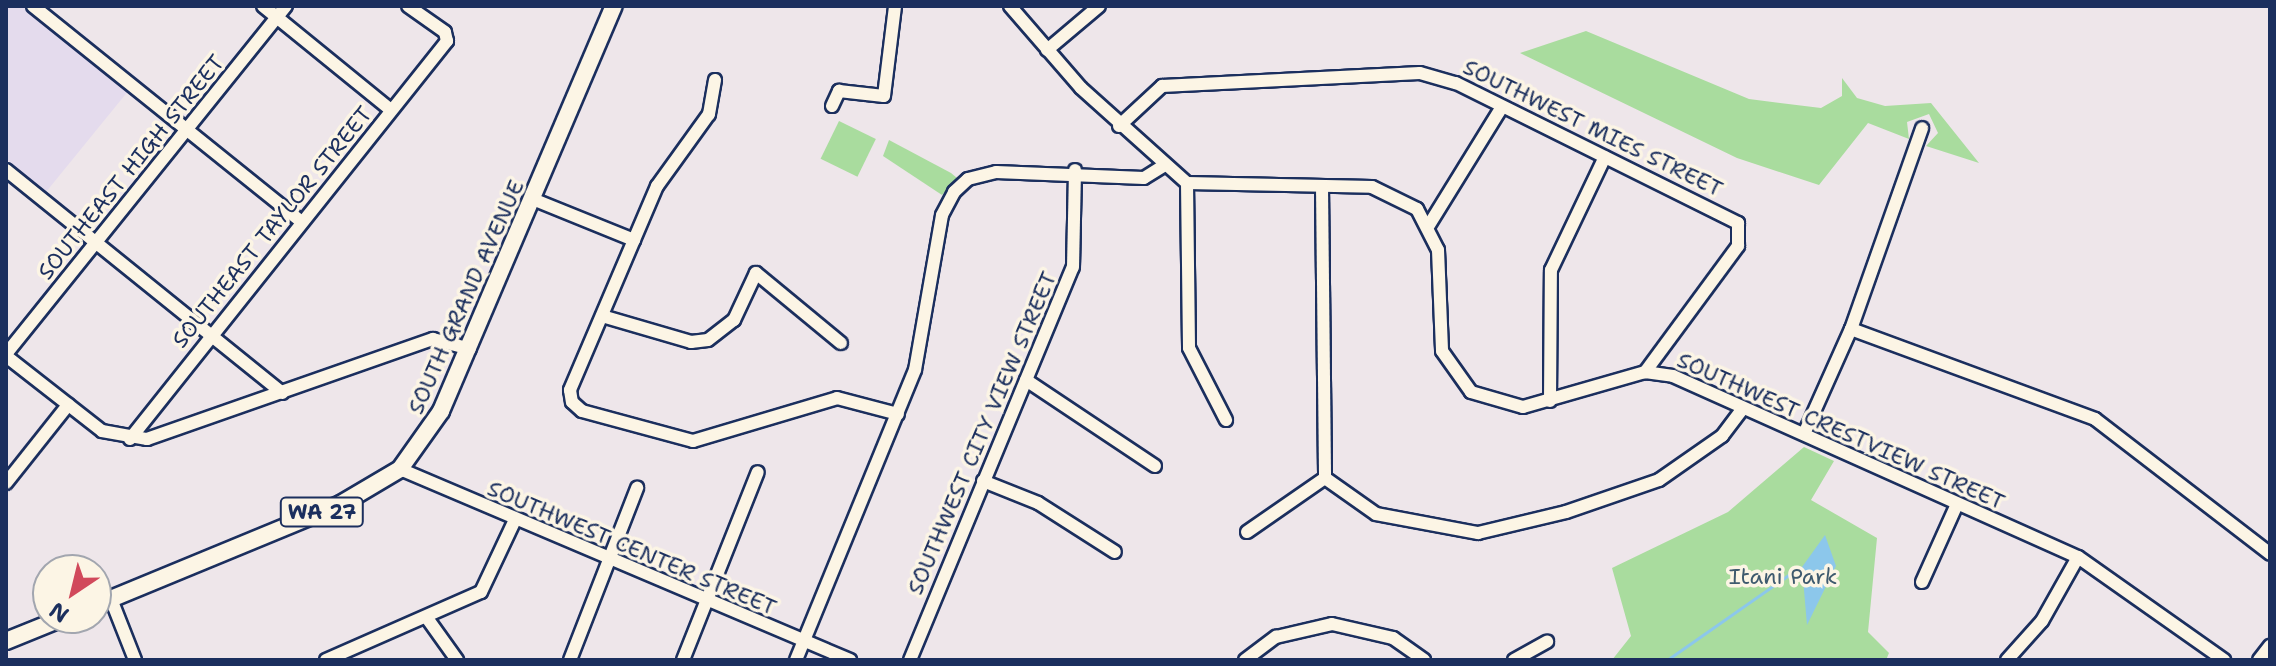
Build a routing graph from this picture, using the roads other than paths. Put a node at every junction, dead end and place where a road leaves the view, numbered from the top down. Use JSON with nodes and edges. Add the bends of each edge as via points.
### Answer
{"nodes":[{"id":1,"x":263,"y":6,"type":"edge"},
{"id":2,"x":286,"y":6,"type":"edge"},
{"id":3,"x":408,"y":6,"type":"edge"},
{"id":4,"x":614,"y":6,"type":"edge"},
{"id":5,"x":895,"y":6,"type":"edge"},
{"id":6,"x":1010,"y":6,"type":"edge"},
{"id":7,"x":1099,"y":6,"type":"edge"},
{"id":8,"x":42,"y":9,"type":"edge"},
{"id":9,"x":277,"y":17,"type":"junction"},
{"id":10,"x":1047,"y":50,"type":"junction"},
{"id":11,"x":715,"y":80,"type":"dead end"},
{"id":12,"x":832,"y":106,"type":"dead end"},
{"id":13,"x":1502,"y":107,"type":"junction"},
{"id":14,"x":391,"y":110,"type":"junction"},
{"id":15,"x":1119,"y":126,"type":"junction"},
{"id":16,"x":1922,"y":128,"type":"dead end"},
{"id":17,"x":187,"y":130,"type":"junction"},
{"id":18,"x":1605,"y":157,"type":"junction"},
{"id":19,"x":1163,"y":166,"type":"junction"},
{"id":20,"x":6,"y":170,"type":"edge"},
{"id":21,"x":1075,"y":170,"type":"junction"},
{"id":22,"x":1187,"y":183,"type":"junction"},
{"id":23,"x":1322,"y":187,"type":"junction"},
{"id":24,"x":535,"y":200,"type":"junction"},
{"id":25,"x":302,"y":222,"type":"junction"},
{"id":26,"x":1429,"y":225,"type":"junction"},
{"id":27,"x":634,"y":240,"type":"junction"},
{"id":28,"x":96,"y":242,"type":"junction"},
{"id":29,"x":602,"y":316,"type":"junction"},
{"id":30,"x":1851,"y":329,"type":"junction"},
{"id":31,"x":212,"y":334,"type":"junction"},
{"id":32,"x":841,"y":343,"type":"dead end"},
{"id":33,"x":470,"y":349,"type":"junction"},
{"id":34,"x":6,"y":355,"type":"edge"},
{"id":35,"x":1645,"y":372,"type":"junction"},
{"id":36,"x":1026,"y":380,"type":"junction"},
{"id":37,"x":282,"y":393,"type":"junction"},
{"id":38,"x":1550,"y":401,"type":"junction"},
{"id":39,"x":68,"y":405,"type":"junction"},
{"id":40,"x":1743,"y":408,"type":"junction"},
{"id":41,"x":898,"y":414,"type":"junction"},
{"id":42,"x":1226,"y":420,"type":"dead end"},
{"id":43,"x":1804,"y":434,"type":"junction"},
{"id":44,"x":130,"y":439,"type":"junction"},
{"id":45,"x":1155,"y":466,"type":"dead end"},
{"id":46,"x":400,"y":469,"type":"junction"},
{"id":47,"x":758,"y":472,"type":"dead end"},
{"id":48,"x":1325,"y":478,"type":"junction"},
{"id":49,"x":983,"y":481,"type":"junction"},
{"id":50,"x":6,"y":483,"type":"edge"},
{"id":51,"x":637,"y":488,"type":"dead end"},
{"id":52,"x":1957,"y":504,"type":"junction"},
{"id":53,"x":514,"y":522,"type":"junction"},
{"id":54,"x":1247,"y":532,"type":"dead end"},
{"id":55,"x":1115,"y":552,"type":"dead end"},
{"id":56,"x":2270,"y":554,"type":"edge"},
{"id":57,"x":2078,"y":557,"type":"junction"},
{"id":58,"x":611,"y":561,"type":"junction"},
{"id":59,"x":1922,"y":582,"type":"dead end"},
{"id":60,"x":112,"y":598,"type":"edge"},
{"id":61,"x":706,"y":602,"type":"junction"},
{"id":62,"x":112,"y":618,"type":"edge"},
{"id":63,"x":427,"y":618,"type":"junction"},
{"id":64,"x":32,"y":631,"type":"edge"},
{"id":65,"x":6,"y":641,"type":"edge"},
{"id":66,"x":804,"y":641,"type":"junction"},
{"id":67,"x":1547,"y":642,"type":"dead end"},
{"id":68,"x":2270,"y":646,"type":"edge"},
{"id":69,"x":135,"y":660,"type":"edge"},
{"id":70,"x":326,"y":660,"type":"edge"},
{"id":71,"x":457,"y":660,"type":"edge"},
{"id":72,"x":570,"y":660,"type":"edge"},
{"id":73,"x":683,"y":660,"type":"edge"},
{"id":74,"x":796,"y":660,"type":"edge"},
{"id":75,"x":850,"y":660,"type":"edge"},
{"id":76,"x":910,"y":660,"type":"edge"},
{"id":77,"x":1245,"y":660,"type":"edge"},
{"id":78,"x":1424,"y":660,"type":"edge"},
{"id":79,"x":1514,"y":660,"type":"edge"},
{"id":80,"x":2007,"y":660,"type":"edge"},
{"id":81,"x":2224,"y":660,"type":"edge"},
{"id":82,"x":2259,"y":660,"type":"edge"}],
"edges":[{"from":1,"to":9,"type":"street"},
{"from":2,"to":9,"type":"street","name":"SOUTHEAST HIGH STREET"},
{"from":3,"to":14,"type":"street","name":"SOUTHEAST TAYLOR STREET","via":[[447,41]]},
{"from":4,"to":24,"type":"main road","name":"SOUTH GRAND AVENUE","number":"WA 27"},
{"from":5,"to":12,"type":"street","via":[[884,96],[839,91]]},
{"from":6,"to":10,"type":"street"},
{"from":7,"to":10,"type":"street"},
{"from":8,"to":17,"type":"street"},
{"from":9,"to":14,"type":"street"},
{"from":9,"to":17,"type":"street","name":"SOUTHEAST HIGH STREET"},
{"from":10,"to":15,"type":"street"},
{"from":11,"to":27,"type":"street","via":[[709,114],[657,186]]},
{"from":13,"to":15,"type":"street","name":"SOUTHWEST MIES STREET","via":[[1438,76],[1162,86]]},
{"from":13,"to":18,"type":"street","name":"SOUTHWEST MIES STREET"},
{"from":13,"to":26,"type":"street"},
{"from":14,"to":25,"type":"street","name":"SOUTHEAST TAYLOR STREET"},
{"from":15,"to":19,"type":"street"},
{"from":16,"to":30,"type":"street"},
{"from":17,"to":25,"type":"street"},
{"from":17,"to":28,"type":"street","name":"SOUTHEAST HIGH STREET"},
{"from":18,"to":35,"type":"street","name":"SOUTHWEST MIES STREET","via":[[1728,214],[1741,235]]},
{"from":18,"to":38,"type":"street","via":[[1551,270]]},
{"from":19,"to":21,"type":"street","via":[[1144,178]]},
{"from":19,"to":22,"type":"street"},
{"from":20,"to":28,"type":"street"},
{"from":21,"to":36,"type":"street","name":"SOUTHWEST CITY VIEW STREET","via":[[1073,267]]},
{"from":21,"to":41,"type":"street","via":[[981,174],[954,192],[942,215],[915,370]]},
{"from":22,"to":23,"type":"street"},
{"from":22,"to":42,"type":"street","via":[[1189,348]]},
{"from":23,"to":26,"type":"street","via":[[1395,194]]},
{"from":23,"to":48,"type":"street"},
{"from":24,"to":27,"type":"street"},
{"from":24,"to":33,"type":"main road","name":"SOUTH GRAND AVENUE","number":"WA 27"},
{"from":25,"to":31,"type":"street","name":"SOUTHEAST TAYLOR STREET"},
{"from":26,"to":38,"type":"street","name":"SOUTHWEST CRESTVIEW STREET","via":[[1438,250],[1442,351],[1453,373],[1496,404]]},
{"from":27,"to":29,"type":"street"},
{"from":28,"to":31,"type":"street"},
{"from":28,"to":34,"type":"street","name":"SOUTHEAST HIGH STREET"},
{"from":29,"to":32,"type":"street","via":[[691,342],[708,340],[734,320],[756,273]]},
{"from":29,"to":41,"type":"street","via":[[570,390],[572,402],[582,411],[693,441],[837,398]]},
{"from":30,"to":43,"type":"street"},
{"from":30,"to":56,"type":"street","via":[[2095,419]]},
{"from":31,"to":37,"type":"street"},
{"from":31,"to":44,"type":"street","name":"SOUTHEAST TAYLOR STREET"},
{"from":33,"to":37,"type":"street","via":[[433,339]]},
{"from":33,"to":46,"type":"main road","name":"SOUTH GRAND AVENUE","number":"WA 27","via":[[441,411]]},
{"from":34,"to":39,"type":"street"},
{"from":35,"to":38,"type":"street","name":"SOUTHWEST CRESTVIEW STREET"},
{"from":35,"to":40,"type":"street","name":"SOUTHWEST CRESTVIEW STREET","via":[[1673,376]]},
{"from":36,"to":45,"type":"street"},
{"from":36,"to":49,"type":"street","name":"SOUTHWEST CITY VIEW STREET"},
{"from":37,"to":44,"type":"street","via":[[147,439]]},
{"from":39,"to":44,"type":"street","via":[[102,431]]},
{"from":39,"to":50,"type":"street"},
{"from":40,"to":43,"type":"street","name":"SOUTHWEST CRESTVIEW STREET"},
{"from":40,"to":48,"type":"street","via":[[1722,436],[1659,480],[1478,533],[1376,514]]},
{"from":41,"to":66,"type":"street"},
{"from":43,"to":52,"type":"street","name":"SOUTHWEST CRESTVIEW STREET"},
{"from":46,"to":53,"type":"street","name":"SOUTHWEST CENTER STREET"},
{"from":46,"to":60,"type":"main road","name":"SOUTH GRAND AVENUE","number":"WA 27","via":[[341,504]]},
{"from":47,"to":61,"type":"street"},
{"from":48,"to":54,"type":"street"},
{"from":49,"to":55,"type":"street","via":[[1038,503]]},
{"from":49,"to":76,"type":"street","name":"SOUTHWEST CITY VIEW STREET"},
{"from":51,"to":58,"type":"street"},
{"from":52,"to":57,"type":"street","name":"SOUTHWEST CRESTVIEW STREET"},
{"from":52,"to":59,"type":"street"},
{"from":53,"to":58,"type":"street","name":"SOUTHWEST CENTER STREET"},
{"from":53,"to":63,"type":"street","via":[[481,592]]},
{"from":57,"to":80,"type":"street","via":[[2042,621]]},
{"from":57,"to":81,"type":"street","name":"SOUTHWEST CRESTVIEW STREET"},
{"from":58,"to":61,"type":"street","name":"SOUTHWEST CENTER STREET"},
{"from":58,"to":72,"type":"street"},
{"from":61,"to":66,"type":"street","name":"SOUTHWEST CENTER STREET"},
{"from":61,"to":73,"type":"street"},
{"from":62,"to":69,"type":"street"},
{"from":63,"to":70,"type":"street"},
{"from":63,"to":71,"type":"street"},
{"from":64,"to":65,"type":"main road"},
{"from":66,"to":74,"type":"street"},
{"from":66,"to":75,"type":"street","name":"SOUTHWEST CENTER STREET"},
{"from":67,"to":79,"type":"street"},
{"from":68,"to":82,"type":"street"},
{"from":77,"to":78,"type":"street","via":[[1276,637],[1332,624],[1393,638]]}]}
